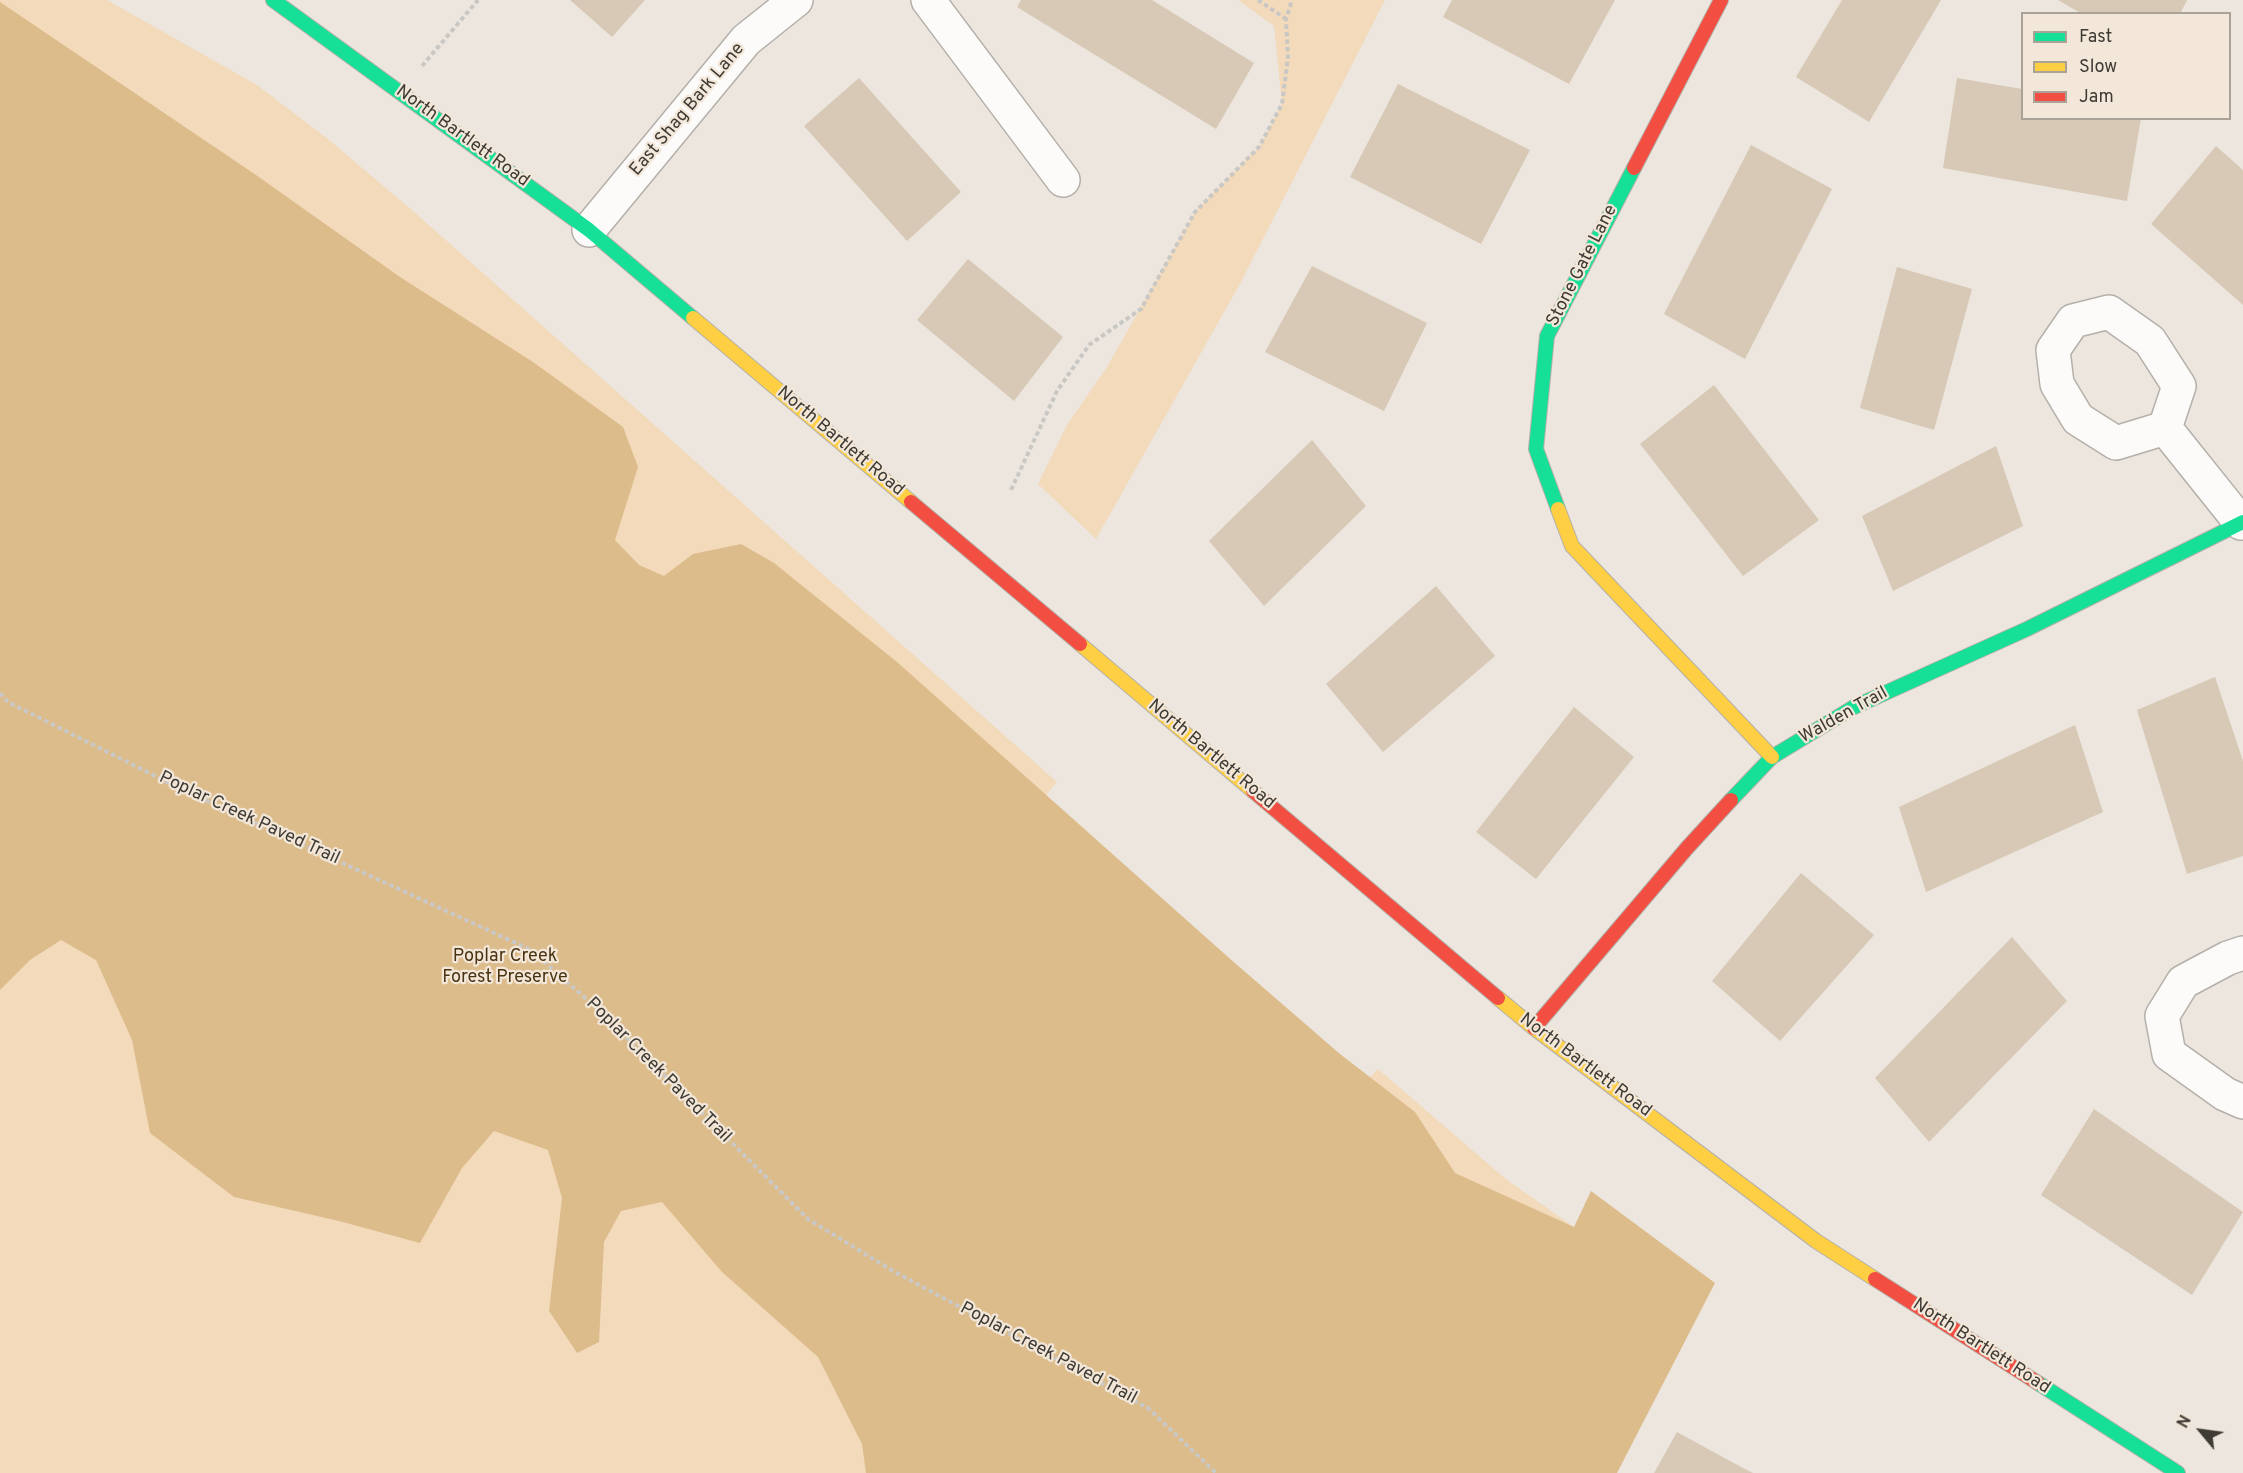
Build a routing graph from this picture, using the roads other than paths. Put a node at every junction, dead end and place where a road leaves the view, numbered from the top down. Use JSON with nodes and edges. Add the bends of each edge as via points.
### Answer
{"nodes":[{"id":1,"x":273,"y":0,"type":"edge"},
{"id":2,"x":796,"y":0,"type":"edge"},
{"id":3,"x":928,"y":0,"type":"edge"},
{"id":4,"x":1720,"y":0,"type":"edge"},
{"id":5,"x":1063,"y":180,"type":"dead end"},
{"id":6,"x":589,"y":230,"type":"junction"},
{"id":7,"x":2165,"y":428,"type":"dead end"},
{"id":8,"x":2242,"y":524,"type":"edge"},
{"id":9,"x":1772,"y":757,"type":"junction"},
{"id":10,"x":2243,"y":953,"type":"edge"},
{"id":11,"x":1534,"y":1028,"type":"junction"},
{"id":12,"x":2243,"y":1102,"type":"edge"},
{"id":13,"x":2178,"y":1473,"type":"edge"}],
"edges":[{"from":1,"to":6,"type":"street","name":"North Bartlett Road"},
{"from":2,"to":6,"type":"street","name":"East Shag Bark Lane","via":[[746,40]]},
{"from":3,"to":5,"type":"street"},
{"from":4,"to":9,"type":"street","name":"Stone Gate Lane","via":[[1547,336],[1536,449],[1572,546]]},
{"from":6,"to":11,"type":"street","name":"North Bartlett Road"},
{"from":7,"to":8,"type":"street"},
{"from":8,"to":9,"type":"street","name":"Walden Trail","via":[[2027,629],[1854,707]]},
{"from":9,"to":11,"type":"street","name":"Walden Trail","via":[[1687,848]]},
{"from":10,"to":12,"type":"street","via":[[2183,982],[2162,1016],[2169,1054],[2225,1094]]},
{"from":11,"to":13,"type":"street","name":"North Bartlett Road","via":[[1816,1241]]}]}
